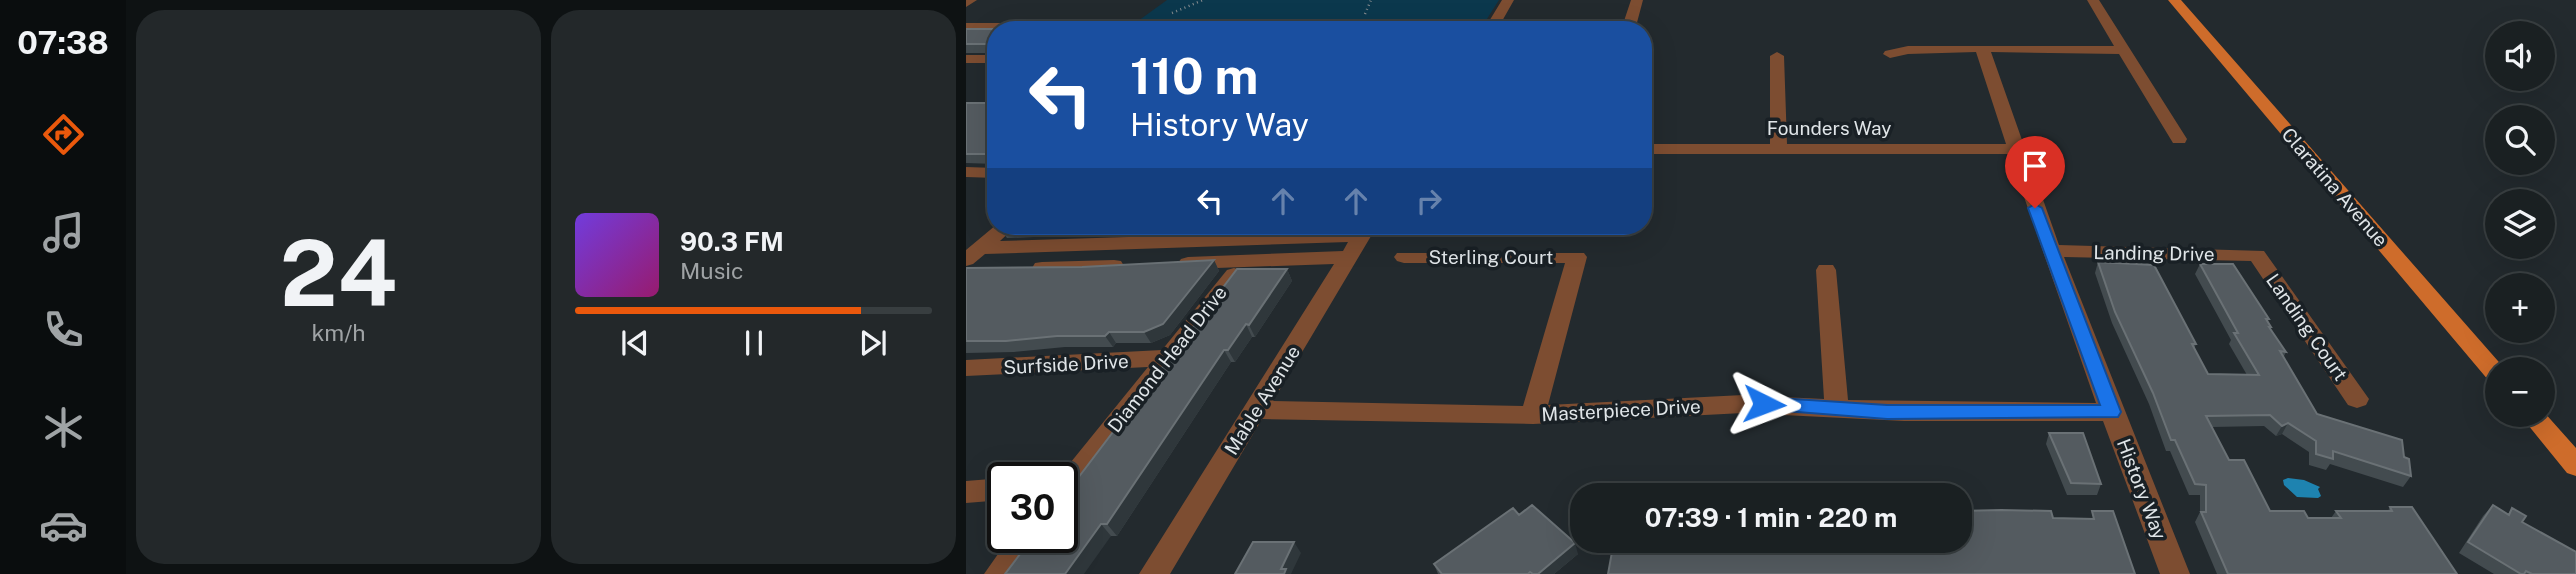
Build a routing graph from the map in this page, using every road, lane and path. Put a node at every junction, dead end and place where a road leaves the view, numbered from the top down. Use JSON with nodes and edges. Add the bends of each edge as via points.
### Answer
{"nodes":[{"id":1,"x":971,"y":0,"type":"edge"},
{"id":2,"x":1203,"y":0,"type":"edge"},
{"id":3,"x":1508,"y":0,"type":"edge"},
{"id":4,"x":1637,"y":0,"type":"edge"},
{"id":5,"x":2094,"y":0,"type":"edge"},
{"id":6,"x":2174,"y":0,"type":"edge"},
{"id":7,"x":966,"y":3,"type":"edge"},
{"id":8,"x":1162,"y":21,"type":"edge"},
{"id":9,"x":1494,"y":21,"type":"edge"},
{"id":10,"x":1631,"y":21,"type":"edge"},
{"id":11,"x":973,"y":27,"type":"edge"},
{"id":12,"x":966,"y":35,"type":"edge"},
{"id":13,"x":1982,"y":48,"type":"junction"},
{"id":14,"x":2125,"y":50,"type":"junction"},
{"id":15,"x":1890,"y":54,"type":"dead end"},
{"id":16,"x":1777,"y":56,"type":"dead end"},
{"id":17,"x":987,"y":58,"type":"edge"},
{"id":18,"x":966,"y":59,"type":"edge"},
{"id":19,"x":2179,"y":139,"type":"dead end"},
{"id":20,"x":1652,"y":149,"type":"edge"},
{"id":21,"x":1779,"y":149,"type":"junction"},
{"id":22,"x":2014,"y":149,"type":"junction"},
{"id":23,"x":966,"y":172,"type":"edge"},
{"id":24,"x":987,"y":173,"type":"edge"},
{"id":25,"x":995,"y":235,"type":"edge"},
{"id":26,"x":1226,"y":235,"type":"edge"},
{"id":27,"x":1264,"y":235,"type":"edge"},
{"id":28,"x":1363,"y":235,"type":"edge"},
{"id":29,"x":2050,"y":251,"type":"junction"},
{"id":30,"x":973,"y":254,"type":"edge"},
{"id":31,"x":2257,"y":255,"type":"joint"},
{"id":32,"x":1349,"y":257,"type":"junction"},
{"id":33,"x":1405,"y":257,"type":"dead end"},
{"id":34,"x":1247,"y":259,"type":"junction"},
{"id":35,"x":1173,"y":263,"type":"edge"},
{"id":36,"x":1133,"y":265,"type":"edge"},
{"id":37,"x":1017,"y":268,"type":"edge"},
{"id":38,"x":966,"y":269,"type":"edge"},
{"id":39,"x":991,"y":269,"type":"edge"},
{"id":40,"x":1826,"y":270,"type":"dead end"},
{"id":41,"x":1166,"y":358,"type":"junction"},
{"id":42,"x":2485,"y":361,"type":"edge"},
{"id":43,"x":966,"y":368,"type":"edge"},
{"id":44,"x":2357,"y":399,"type":"dead end"},
{"id":45,"x":1837,"y":409,"type":"junction"},
{"id":46,"x":1256,"y":410,"type":"junction"},
{"id":47,"x":2112,"y":412,"type":"junction"},
{"id":48,"x":1533,"y":415,"type":"junction"},
{"id":49,"x":2542,"y":427,"type":"edge"},
{"id":50,"x":2576,"y":466,"type":"edge"},
{"id":51,"x":1078,"y":470,"type":"edge"},
{"id":52,"x":987,"y":490,"type":"edge"},
{"id":53,"x":966,"y":492,"type":"edge"},
{"id":54,"x":1015,"y":553,"type":"edge"},
{"id":55,"x":999,"y":574,"type":"edge"},
{"id":56,"x":1154,"y":574,"type":"edge"},
{"id":57,"x":2175,"y":574,"type":"edge"}],
"edges":[{"from":1,"to":7,"type":"street"},
{"from":2,"to":8,"type":"path"},
{"from":3,"to":9,"type":"street"},
{"from":4,"to":10,"type":"street"},
{"from":5,"to":14,"type":"street"},
{"from":6,"to":42,"type":"main road","name":"Claratina Avenue"},
{"from":11,"to":12,"type":"street"},
{"from":13,"to":14,"type":"street"},
{"from":13,"to":15,"type":"street"},
{"from":13,"to":22,"type":"street","name":"History Way"},
{"from":14,"to":19,"type":"street"},
{"from":16,"to":21,"type":"street"},
{"from":17,"to":18,"type":"street"},
{"from":20,"to":21,"type":"street","name":"Founders Way"},
{"from":21,"to":22,"type":"street","name":"Founders Way"},
{"from":22,"to":29,"type":"street","name":"History Way"},
{"from":23,"to":24,"type":"street"},
{"from":25,"to":30,"type":"street"},
{"from":26,"to":30,"type":"street"},
{"from":27,"to":34,"type":"street","name":"Diamond Head Drive"},
{"from":28,"to":32,"type":"street","name":"Mable Avenue"},
{"from":29,"to":31,"type":"street","name":"Landing Drive"},
{"from":29,"to":47,"type":"street","name":"History Way"},
{"from":31,"to":44,"type":"street","name":"Landing Court"},
{"from":32,"to":34,"type":"street"},
{"from":32,"to":46,"type":"street","name":"Mable Avenue"},
{"from":33,"to":48,"type":"street","name":"Sterling Court","via":[[1577,257]]},
{"from":34,"to":35,"type":"street"},
{"from":34,"to":41,"type":"street","name":"Diamond Head Drive"},
{"from":36,"to":37,"type":"street"},
{"from":38,"to":39,"type":"street"},
{"from":40,"to":45,"type":"street"},
{"from":41,"to":43,"type":"street","name":"Surfside Drive"},
{"from":41,"to":51,"type":"street","name":"Diamond Head Drive"},
{"from":45,"to":47,"type":"street","name":"Masterpiece Drive"},
{"from":45,"to":48,"type":"street","name":"Masterpiece Drive","via":[[1743,404]]},
{"from":46,"to":48,"type":"street","name":"Masterpiece Drive"},
{"from":46,"to":56,"type":"street","name":"Mable Avenue"},
{"from":47,"to":57,"type":"street","name":"History Way"},
{"from":49,"to":50,"type":"main road"},
{"from":52,"to":53,"type":"street"},
{"from":54,"to":55,"type":"street"}]}
